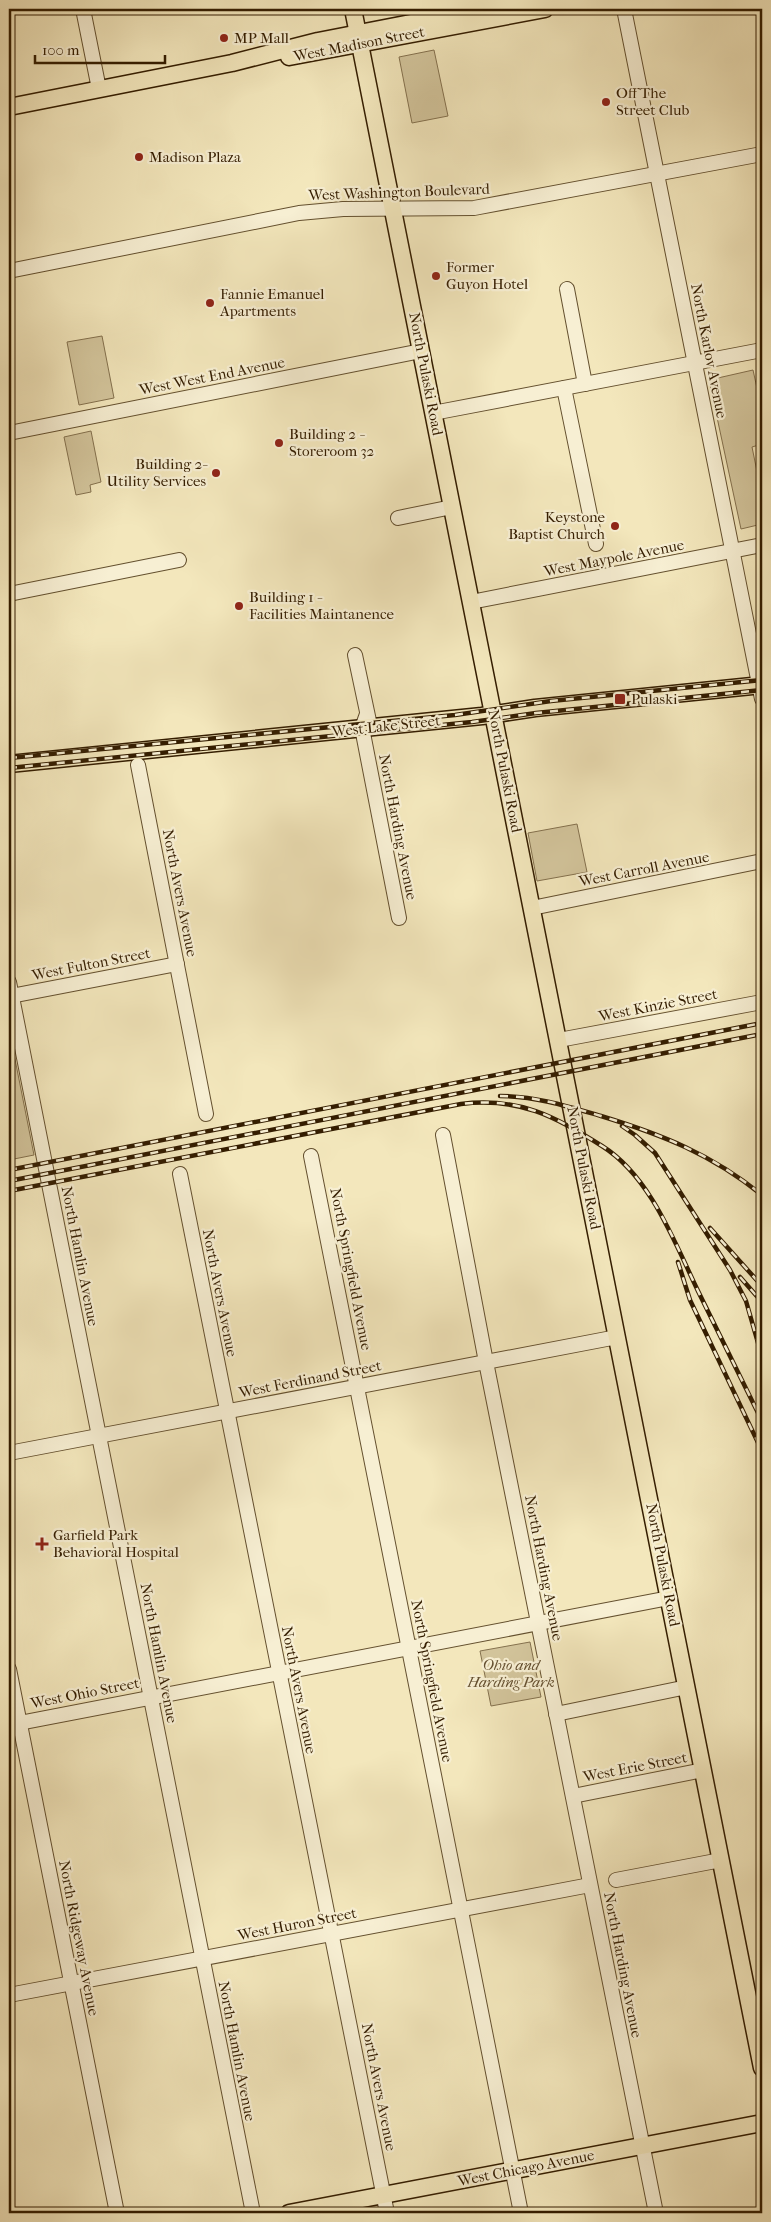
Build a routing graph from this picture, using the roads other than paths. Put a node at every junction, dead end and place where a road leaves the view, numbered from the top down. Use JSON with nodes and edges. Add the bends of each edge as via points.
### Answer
{"nodes":[{"id":1,"x":83,"y":9,"type":"edge"},
{"id":2,"x":353,"y":9,"type":"edge"},
{"id":3,"x":483,"y":9,"type":"edge"},
{"id":4,"x":545,"y":9,"type":"edge"},
{"id":5,"x":624,"y":9,"type":"edge"},
{"id":6,"x":359,"y":39,"type":"junction"},
{"id":7,"x":99,"y":89,"type":"junction"},
{"id":8,"x":9,"y":107,"type":"edge"},
{"id":9,"x":762,"y":154,"type":"edge"},
{"id":10,"x":656,"y":174,"type":"junction"},
{"id":11,"x":393,"y":209,"type":"junction"},
{"id":12,"x":9,"y":271,"type":"edge"},
{"id":13,"x":567,"y":290,"type":"dead end"},
{"id":14,"x":762,"y":350,"type":"edge"},
{"id":15,"x":421,"y":351,"type":"junction"},
{"id":16,"x":694,"y":363,"type":"junction"},
{"id":17,"x":585,"y":384,"type":"junction"},
{"id":18,"x":564,"y":388,"type":"junction"},
{"id":19,"x":434,"y":414,"type":"junction"},
{"id":20,"x":9,"y":433,"type":"edge"},
{"id":21,"x":452,"y":507,"type":"junction"},
{"id":22,"x":398,"y":518,"type":"dead end"},
{"id":23,"x":596,"y":544,"type":"dead end"},
{"id":24,"x":762,"y":545,"type":"edge"},
{"id":25,"x":732,"y":551,"type":"junction"},
{"id":26,"x":180,"y":560,"type":"dead end"},
{"id":27,"x":9,"y":594,"type":"edge"},
{"id":28,"x":471,"y":602,"type":"junction"},
{"id":29,"x":355,"y":656,"type":"dead end"},
{"id":30,"x":761,"y":688,"type":"edge"},
{"id":31,"x":493,"y":714,"type":"junction"},
{"id":32,"x":366,"y":728,"type":"junction"},
{"id":33,"x":137,"y":756,"type":"junction"},
{"id":34,"x":9,"y":764,"type":"edge"},
{"id":35,"x":762,"y":862,"type":"edge"},
{"id":36,"x":532,"y":908,"type":"junction"},
{"id":37,"x":399,"y":918,"type":"dead end"},
{"id":38,"x":177,"y":964,"type":"junction"},
{"id":39,"x":10,"y":989,"type":"edge"},
{"id":40,"x":762,"y":1002,"type":"edge"},
{"id":41,"x":559,"y":1040,"type":"junction"},
{"id":42,"x":206,"y":1114,"type":"dead end"},
{"id":43,"x":444,"y":1134,"type":"dead end"},
{"id":44,"x":311,"y":1156,"type":"dead end"},
{"id":45,"x":180,"y":1174,"type":"dead end"},
{"id":46,"x":618,"y":1337,"type":"junction"},
{"id":47,"x":486,"y":1362,"type":"junction"},
{"id":48,"x":358,"y":1386,"type":"junction"},
{"id":49,"x":226,"y":1412,"type":"junction"},
{"id":50,"x":99,"y":1436,"type":"junction"},
{"id":51,"x":9,"y":1453,"type":"edge"},
{"id":52,"x":669,"y":1598,"type":"junction"},
{"id":53,"x":538,"y":1623,"type":"junction"},
{"id":54,"x":409,"y":1648,"type":"junction"},
{"id":55,"x":9,"y":1669,"type":"edge"},
{"id":56,"x":279,"y":1673,"type":"junction"},
{"id":57,"x":687,"y":1687,"type":"junction"},
{"id":58,"x":151,"y":1697,"type":"junction"},
{"id":59,"x":556,"y":1714,"type":"junction"},
{"id":60,"x":14,"y":1724,"type":"edge"},
{"id":61,"x":703,"y":1770,"type":"junction"},
{"id":62,"x":573,"y":1796,"type":"junction"},
{"id":63,"x":721,"y":1860,"type":"junction"},
{"id":64,"x":616,"y":1880,"type":"dead end"},
{"id":65,"x":590,"y":1885,"type":"junction"},
{"id":66,"x":461,"y":1910,"type":"junction"},
{"id":67,"x":331,"y":1934,"type":"junction"},
{"id":68,"x":202,"y":1959,"type":"junction"},
{"id":69,"x":71,"y":1984,"type":"junction"},
{"id":70,"x":9,"y":1995,"type":"edge"},
{"id":71,"x":762,"y":2068,"type":"edge"},
{"id":72,"x":762,"y":2123,"type":"edge"},
{"id":73,"x":642,"y":2146,"type":"junction"},
{"id":74,"x":512,"y":2171,"type":"junction"},
{"id":75,"x":384,"y":2195,"type":"junction"},
{"id":76,"x":117,"y":2213,"type":"edge"},
{"id":77,"x":253,"y":2213,"type":"edge"},
{"id":78,"x":289,"y":2213,"type":"edge"},
{"id":79,"x":387,"y":2213,"type":"edge"},
{"id":80,"x":521,"y":2213,"type":"edge"},
{"id":81,"x":656,"y":2213,"type":"edge"}],
"edges":[{"from":1,"to":7,"type":"street"},
{"from":2,"to":6,"type":"main road","name":"North Pulaski Road"},
{"from":3,"to":6,"type":"main road","name":"West Madison Street"},
{"from":4,"to":6,"type":"main road","name":"West Madison Street"},
{"from":5,"to":10,"type":"street","name":"North Karlov Avenue"},
{"from":6,"to":7,"type":"main road","name":"West Madison Street","via":[[275,60],[232,63]]},
{"from":6,"to":11,"type":"main road","name":"North Pulaski Road"},
{"from":7,"to":8,"type":"main road","name":"West Madison Street"},
{"from":9,"to":10,"type":"street","name":"West Washington Boulevard"},
{"from":10,"to":11,"type":"street","name":"West Washington Boulevard","via":[[489,206]]},
{"from":10,"to":16,"type":"street","name":"North Karlov Avenue"},
{"from":11,"to":12,"type":"street","name":"West Washington Boulevard","via":[[331,209],[299,213]]},
{"from":11,"to":15,"type":"main road","name":"North Pulaski Road"},
{"from":13,"to":17,"type":"street"},
{"from":14,"to":16,"type":"street"},
{"from":15,"to":19,"type":"main road","name":"North Pulaski Road"},
{"from":15,"to":20,"type":"street","name":"West West End Avenue"},
{"from":16,"to":17,"type":"street"},
{"from":16,"to":25,"type":"street","name":"North Karlov Avenue"},
{"from":17,"to":18,"type":"street"},
{"from":18,"to":19,"type":"street"},
{"from":18,"to":23,"type":"street"},
{"from":19,"to":21,"type":"main road","name":"North Pulaski Road"},
{"from":21,"to":22,"type":"street"},
{"from":21,"to":28,"type":"main road","name":"North Pulaski Road"},
{"from":24,"to":25,"type":"street","name":"West Maypole Avenue"},
{"from":25,"to":28,"type":"street","name":"West Maypole Avenue"},
{"from":25,"to":30,"type":"street","name":"North Karlov Avenue"},
{"from":26,"to":27,"type":"street"},
{"from":28,"to":31,"type":"main road","name":"North Pulaski Road"},
{"from":29,"to":32,"type":"street","name":"North Harding Avenue"},
{"from":30,"to":31,"type":"main road","name":"West Lake Street","via":[[548,706]]},
{"from":31,"to":32,"type":"main road","name":"West Lake Street"},
{"from":31,"to":36,"type":"main road","name":"North Pulaski Road"},
{"from":32,"to":33,"type":"main road","name":"West Lake Street"},
{"from":32,"to":37,"type":"street","name":"North Harding Avenue"},
{"from":33,"to":34,"type":"main road","name":"West Lake Street"},
{"from":33,"to":38,"type":"street","name":"North Avers Avenue"},
{"from":35,"to":36,"type":"street","name":"West Carroll Avenue"},
{"from":36,"to":41,"type":"main road","name":"North Pulaski Road"},
{"from":38,"to":39,"type":"street","name":"West Fulton Street"},
{"from":38,"to":42,"type":"street","name":"North Avers Avenue"},
{"from":39,"to":50,"type":"street","name":"North Hamlin Avenue"},
{"from":40,"to":41,"type":"street","name":"West Kinzie Street"},
{"from":41,"to":46,"type":"main road","name":"North Pulaski Road"},
{"from":43,"to":47,"type":"street","name":"North Harding Avenue"},
{"from":44,"to":48,"type":"street","name":"North Springfield Avenue"},
{"from":45,"to":49,"type":"street","name":"North Avers Avenue"},
{"from":46,"to":47,"type":"street","name":"West Ferdinand Street"},
{"from":46,"to":52,"type":"main road","name":"North Pulaski Road"},
{"from":47,"to":48,"type":"street","name":"West Ferdinand Street"},
{"from":47,"to":53,"type":"street","name":"North Harding Avenue"},
{"from":48,"to":49,"type":"street","name":"West Ferdinand Street"},
{"from":48,"to":54,"type":"street","name":"North Springfield Avenue"},
{"from":49,"to":50,"type":"street","name":"West Ferdinand Street"},
{"from":49,"to":56,"type":"street","name":"North Avers Avenue"},
{"from":50,"to":51,"type":"street","name":"West Ferdinand Street"},
{"from":50,"to":58,"type":"street","name":"North Hamlin Avenue"},
{"from":52,"to":53,"type":"street","name":"West Ohio Street"},
{"from":52,"to":57,"type":"main road","name":"North Pulaski Road"},
{"from":53,"to":54,"type":"street","name":"West Ohio Street"},
{"from":53,"to":59,"type":"street","name":"North Harding Avenue"},
{"from":54,"to":56,"type":"street","name":"West Ohio Street"},
{"from":54,"to":66,"type":"street","name":"North Springfield Avenue"},
{"from":55,"to":60,"type":"street","name":"North Ridgeway Avenue"},
{"from":56,"to":58,"type":"street","name":"West Ohio Street"},
{"from":56,"to":67,"type":"street","name":"North Avers Avenue"},
{"from":57,"to":59,"type":"street"},
{"from":57,"to":61,"type":"main road","name":"North Pulaski Road"},
{"from":58,"to":60,"type":"street","name":"West Ohio Street"},
{"from":58,"to":68,"type":"street","name":"North Hamlin Avenue"},
{"from":59,"to":62,"type":"street","name":"North Harding Avenue"},
{"from":60,"to":69,"type":"street","name":"North Ridgeway Avenue"},
{"from":61,"to":62,"type":"street","name":"West Erie Street"},
{"from":61,"to":63,"type":"main road","name":"North Pulaski Road"},
{"from":62,"to":65,"type":"street","name":"North Harding Avenue"},
{"from":63,"to":64,"type":"street"},
{"from":63,"to":71,"type":"main road","name":"North Pulaski Road"},
{"from":65,"to":66,"type":"street","name":"West Huron Street"},
{"from":65,"to":73,"type":"street","name":"North Harding Avenue"},
{"from":66,"to":67,"type":"street","name":"West Huron Street"},
{"from":66,"to":74,"type":"street","name":"North Springfield Avenue"},
{"from":67,"to":68,"type":"street","name":"West Huron Street"},
{"from":67,"to":75,"type":"street","name":"North Avers Avenue"},
{"from":68,"to":69,"type":"street","name":"West Huron Street"},
{"from":68,"to":77,"type":"street","name":"North Hamlin Avenue"},
{"from":69,"to":70,"type":"street","name":"West Huron Street"},
{"from":69,"to":76,"type":"street","name":"North Ridgeway Avenue"},
{"from":72,"to":73,"type":"main road","name":"West Chicago Avenue"},
{"from":73,"to":74,"type":"main road","name":"West Chicago Avenue"},
{"from":73,"to":81,"type":"street","name":"North Harding Avenue"},
{"from":74,"to":75,"type":"main road","name":"West Chicago Avenue"},
{"from":74,"to":80,"type":"street","name":"North Springfield Avenue"},
{"from":75,"to":78,"type":"main road","name":"West Chicago Avenue"},
{"from":75,"to":79,"type":"street","name":"North Avers Avenue"}]}
